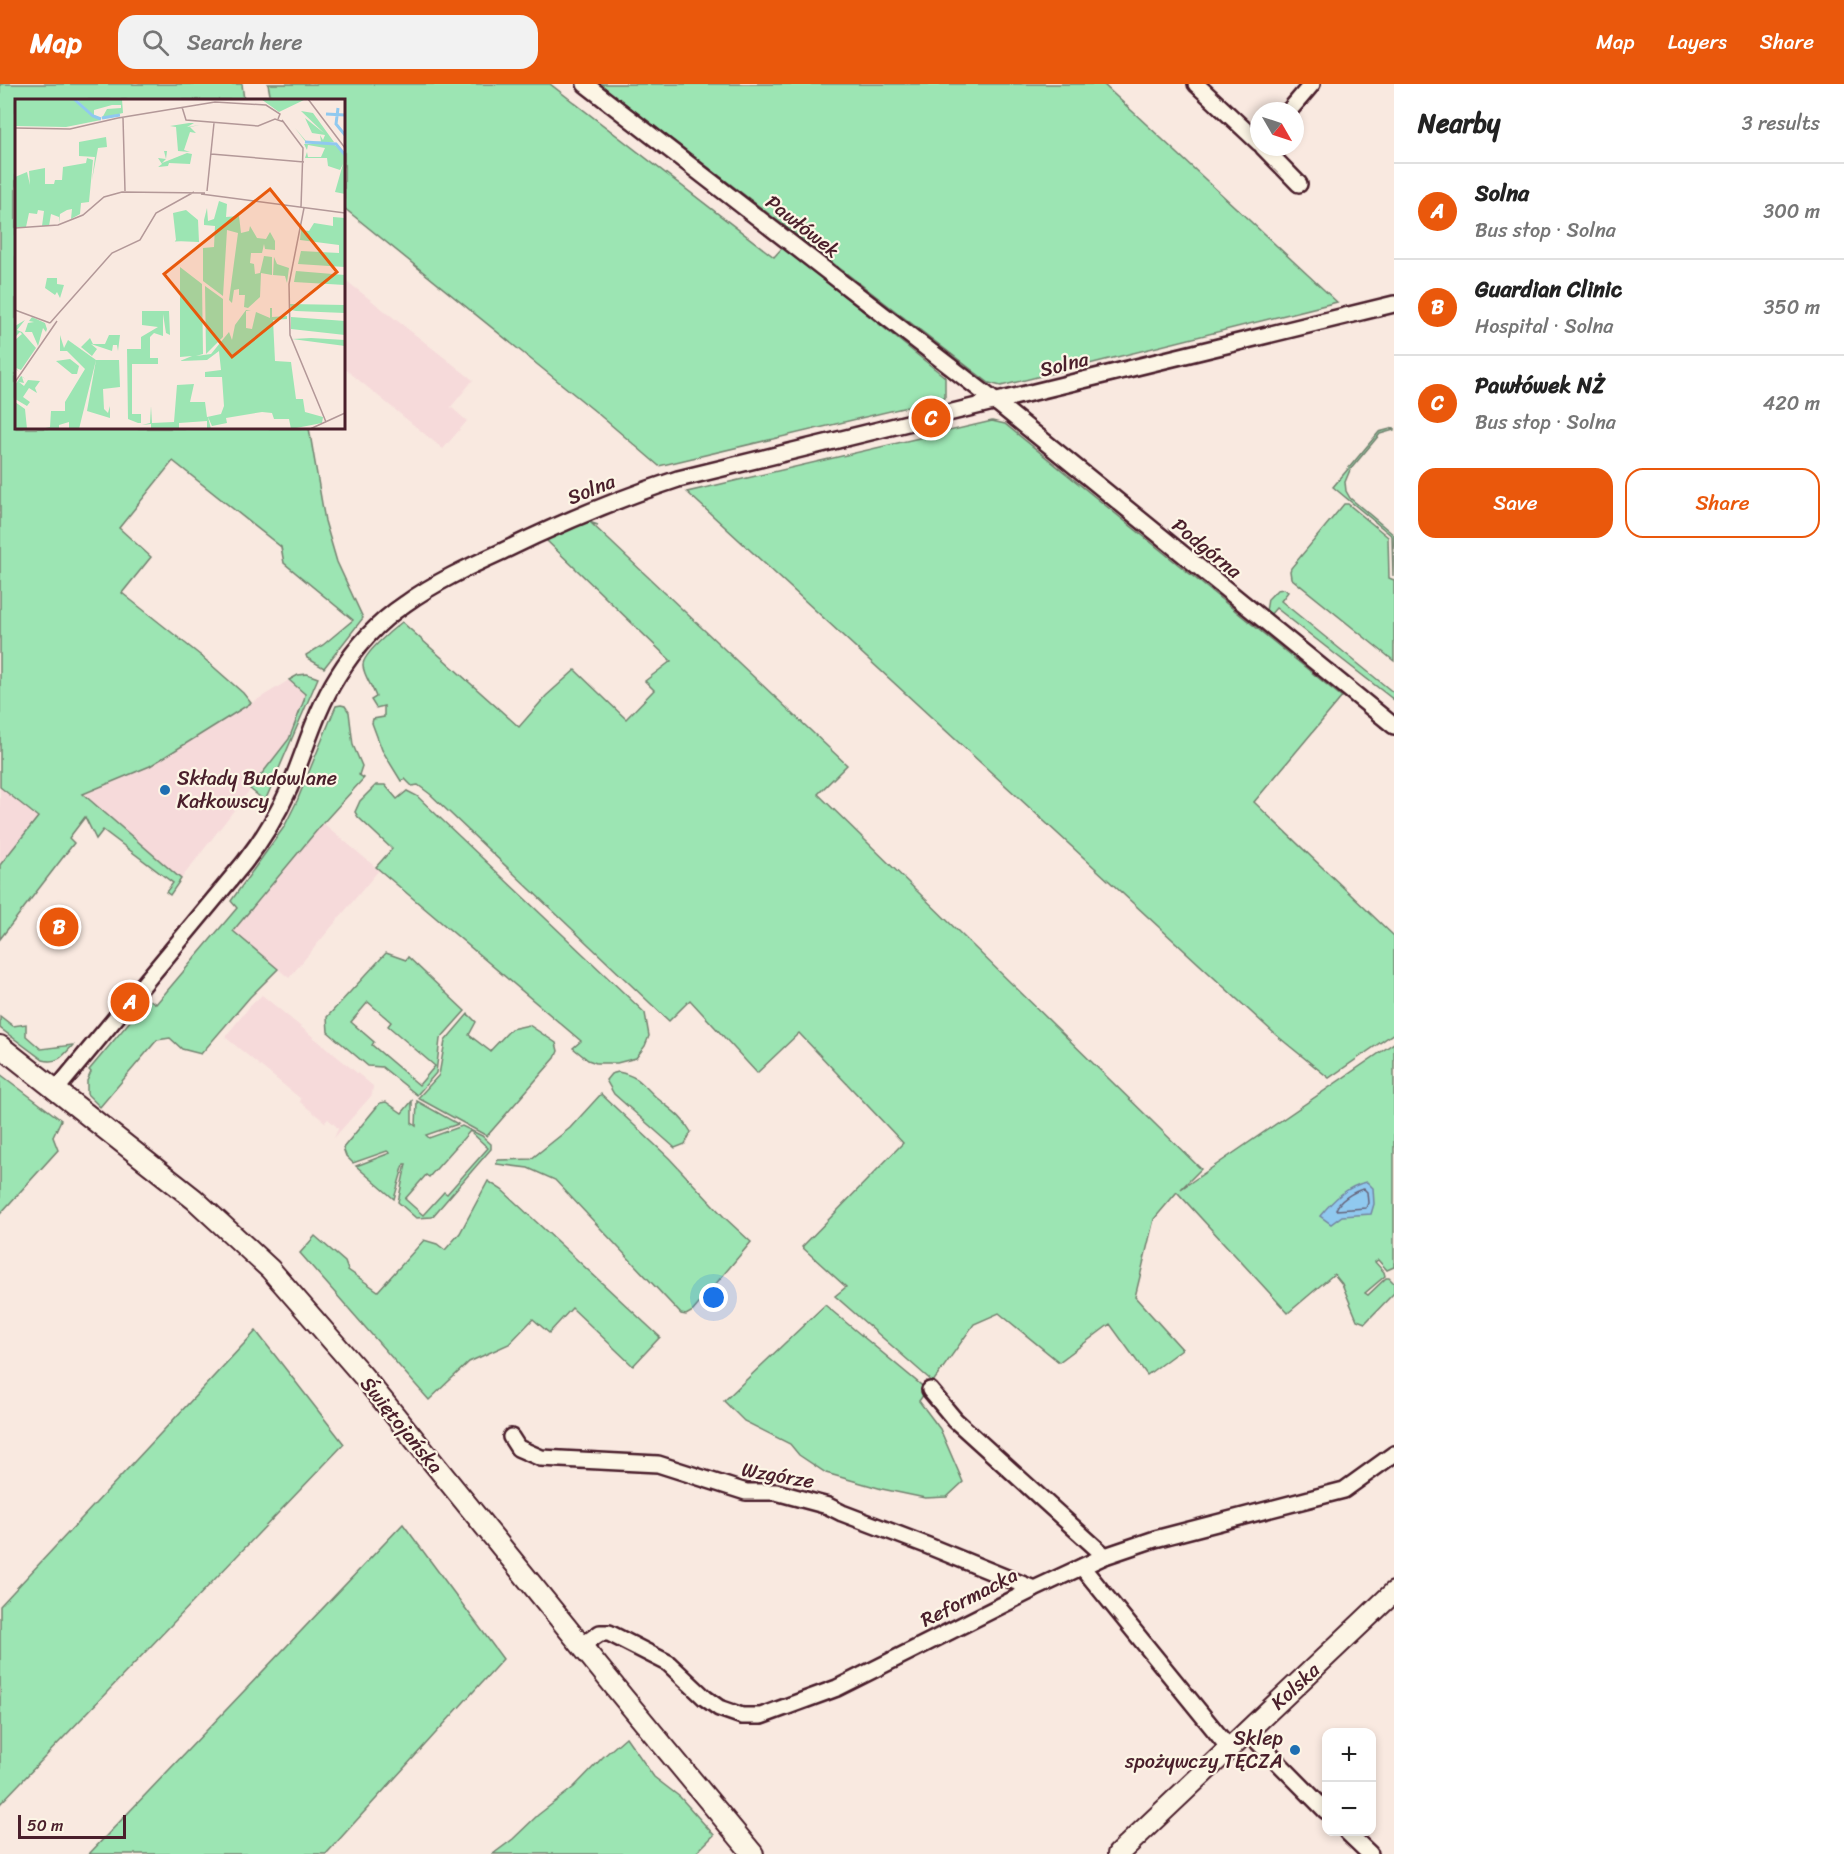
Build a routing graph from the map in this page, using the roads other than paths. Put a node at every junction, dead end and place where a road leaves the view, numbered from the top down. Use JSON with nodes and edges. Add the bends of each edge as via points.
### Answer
{"nodes":[{"id":1,"x":585,"y":84,"type":"edge"},
{"id":2,"x":1196,"y":84,"type":"edge"},
{"id":3,"x":1312,"y":84,"type":"edge"},
{"id":4,"x":1297,"y":102,"type":"edge"},
{"id":5,"x":1250,"y":135,"type":"edge"},
{"id":6,"x":1272,"y":156,"type":"edge"},
{"id":7,"x":1299,"y":184,"type":"dead end"},
{"id":8,"x":1394,"y":304,"type":"edge"},
{"id":9,"x":996,"y":402,"type":"junction"},
{"id":10,"x":1394,"y":726,"type":"edge"},
{"id":11,"x":0,"y":1046,"type":"edge"},
{"id":12,"x":56,"y":1090,"type":"junction"},
{"id":13,"x":930,"y":1390,"type":"dead end"},
{"id":14,"x":511,"y":1437,"type":"dead end"},
{"id":15,"x":1394,"y":1454,"type":"edge"},
{"id":16,"x":1105,"y":1556,"type":"junction"},
{"id":17,"x":1082,"y":1567,"type":"junction"},
{"id":18,"x":1034,"y":1588,"type":"junction"},
{"id":19,"x":1394,"y":1592,"type":"edge"},
{"id":20,"x":581,"y":1646,"type":"junction"},
{"id":21,"x":1247,"y":1731,"type":"junction"},
{"id":22,"x":1229,"y":1748,"type":"junction"},
{"id":23,"x":1322,"y":1807,"type":"edge"},
{"id":24,"x":1351,"y":1836,"type":"edge"},
{"id":25,"x":753,"y":1854,"type":"edge"},
{"id":26,"x":1118,"y":1854,"type":"edge"},
{"id":27,"x":1370,"y":1854,"type":"edge"}],
"edges":[{"from":1,"to":9,"type":"street","name":"Pawłówek"},
{"from":2,"to":5,"type":"street"},
{"from":3,"to":4,"type":"street"},
{"from":6,"to":7,"type":"street"},
{"from":8,"to":9,"type":"street","name":"Solna"},
{"from":9,"to":10,"type":"street","name":"Podgórna"},
{"from":9,"to":12,"type":"street","name":"Solna","via":[[657,486],[553,527],[459,572],[404,604],[370,634],[337,678],[263,838]]},
{"from":11,"to":12,"type":"street","name":"Świętojańska"},
{"from":12,"to":20,"type":"street","name":"Świętojańska","via":[[194,1199],[270,1269],[369,1383]]},
{"from":13,"to":16,"type":"street","via":[[955,1420]]},
{"from":14,"to":18,"type":"street","name":"Wzgórze","via":[[518,1448],[541,1458],[658,1464],[746,1492],[776,1492],[828,1506]]},
{"from":15,"to":16,"type":"street","name":"Reformacka","via":[[1344,1490],[1155,1539]]},
{"from":16,"to":17,"type":"street","name":"Reformacka"},
{"from":17,"to":18,"type":"street","name":"Reformacka"},
{"from":17,"to":22,"type":"street"},
{"from":18,"to":20,"type":"street","name":"Reformacka","via":[[837,1688],[761,1716],[742,1716],[719,1708],[668,1663],[609,1633],[600,1633]]},
{"from":19,"to":21,"type":"street","name":"Kolska"},
{"from":20,"to":25,"type":"street","name":"Świętojańska"},
{"from":21,"to":22,"type":"street","name":"Kolska"},
{"from":21,"to":23,"type":"street"},
{"from":22,"to":26,"type":"street","name":"Kolska"},
{"from":24,"to":27,"type":"street"}]}
